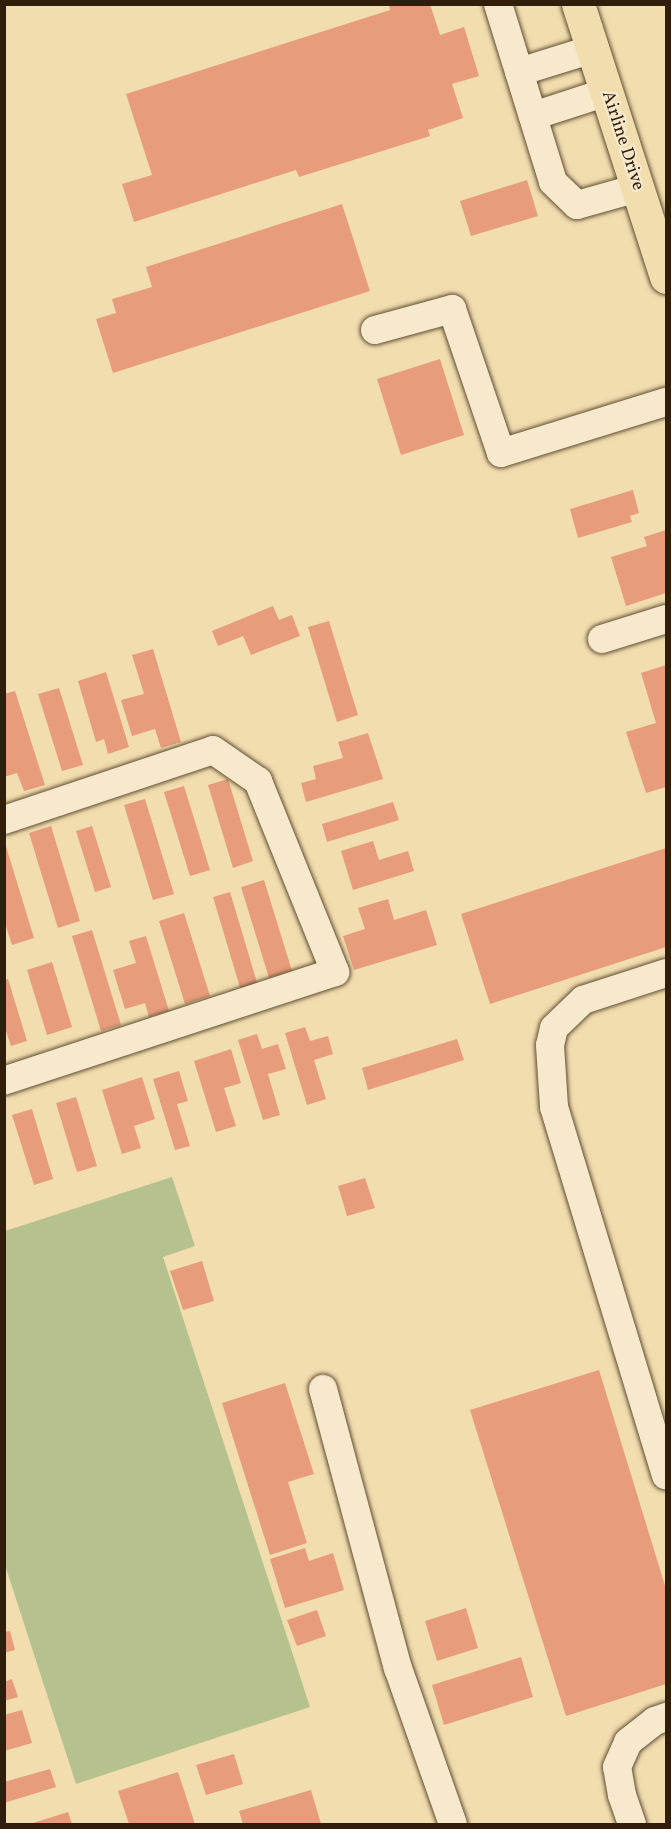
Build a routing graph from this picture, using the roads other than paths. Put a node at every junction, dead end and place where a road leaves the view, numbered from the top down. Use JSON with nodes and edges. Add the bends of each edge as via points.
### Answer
{"nodes":[{"id":1,"x":498,"y":4,"type":"edge"},
{"id":2,"x":578,"y":4,"type":"edge"},
{"id":3,"x":593,"y":49,"type":"junction"},
{"id":4,"x":519,"y":72,"type":"junction"},
{"id":5,"x":607,"y":93,"type":"junction"},
{"id":6,"x":533,"y":117,"type":"junction"},
{"id":7,"x":638,"y":188,"type":"junction"},
{"id":8,"x":666,"y":277,"type":"edge"},
{"id":9,"x":375,"y":330,"type":"dead end"},
{"id":10,"x":666,"y":402,"type":"edge"},
{"id":11,"x":666,"y":619,"type":"edge"},
{"id":12,"x":602,"y":639,"type":"dead end"},
{"id":13,"x":4,"y":820,"type":"edge"},
{"id":14,"x":666,"y":973,"type":"edge"},
{"id":15,"x":4,"y":1081,"type":"edge"},
{"id":16,"x":323,"y":1389,"type":"dead end"},
{"id":17,"x":666,"y":1475,"type":"edge"},
{"id":18,"x":666,"y":1717,"type":"edge"},
{"id":19,"x":453,"y":1824,"type":"edge"},
{"id":20,"x":632,"y":1824,"type":"edge"}],
"edges":[{"from":1,"to":4,"type":"lane"},
{"from":2,"to":3,"type":"main road","name":"Airline Drive"},
{"from":3,"to":4,"type":"lane"},
{"from":3,"to":5,"type":"main road","name":"Airline Drive"},
{"from":4,"to":6,"type":"lane"},
{"from":5,"to":6,"type":"lane"},
{"from":5,"to":7,"type":"main road","name":"Airline Drive"},
{"from":6,"to":7,"type":"lane","via":[[553,182],[577,205]]},
{"from":7,"to":8,"type":"main road","name":"Airline Drive"},
{"from":9,"to":10,"type":"lane","via":[[452,309],[501,453]]},
{"from":11,"to":12,"type":"lane"},
{"from":13,"to":15,"type":"lane","via":[[213,750],[258,781],[334,972]]},
{"from":14,"to":17,"type":"lane","via":[[583,1000],[554,1028],[550,1045],[554,1107]]},
{"from":16,"to":19,"type":"lane","via":[[398,1668]]},
{"from":18,"to":20,"type":"lane","via":[[628,1742],[617,1767]]}]}
